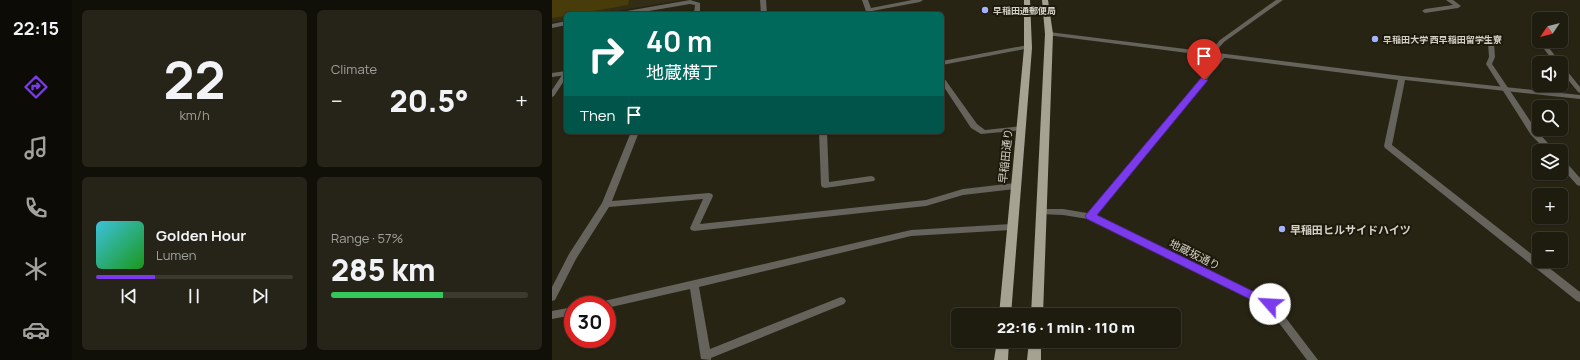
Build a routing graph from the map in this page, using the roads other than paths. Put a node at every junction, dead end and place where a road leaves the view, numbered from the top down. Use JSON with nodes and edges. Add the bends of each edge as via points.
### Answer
{"nodes":[{"id":1,"x":763,"y":0,"type":"edge"},
{"id":2,"x":865,"y":0,"type":"edge"},
{"id":3,"x":920,"y":0,"type":"edge"},
{"id":4,"x":1027,"y":0,"type":"edge"},
{"id":5,"x":1046,"y":0,"type":"edge"},
{"id":6,"x":1280,"y":0,"type":"edge"},
{"id":7,"x":1449,"y":0,"type":"edge"},
{"id":8,"x":1425,"y":11,"type":"dead end"},
{"id":9,"x":632,"y":12,"type":"edge"},
{"id":10,"x":697,"y":12,"type":"edge"},
{"id":11,"x":764,"y":12,"type":"edge"},
{"id":12,"x":870,"y":12,"type":"edge"},
{"id":13,"x":564,"y":23,"type":"edge"},
{"id":14,"x":552,"y":26,"type":"edge"},
{"id":15,"x":1049,"y":34,"type":"junction"},
{"id":16,"x":1492,"y":43,"type":"dead end"},
{"id":17,"x":1028,"y":47,"type":"junction"},
{"id":18,"x":1547,"y":49,"type":"dead end"},
{"id":19,"x":1210,"y":55,"type":"junction"},
{"id":20,"x":1223,"y":56,"type":"junction"},
{"id":21,"x":1552,"y":56,"type":"edge"},
{"id":22,"x":944,"y":63,"type":"edge"},
{"id":23,"x":564,"y":73,"type":"edge"},
{"id":24,"x":552,"y":75,"type":"edge"},
{"id":25,"x":564,"y":76,"type":"edge"},
{"id":26,"x":1568,"y":76,"type":"edge"},
{"id":27,"x":1402,"y":78,"type":"junction"},
{"id":28,"x":944,"y":82,"type":"edge"},
{"id":29,"x":1505,"y":89,"type":"junction"},
{"id":30,"x":1580,"y":91,"type":"edge"},
{"id":31,"x":552,"y":95,"type":"edge"},
{"id":32,"x":1580,"y":97,"type":"edge"},
{"id":33,"x":1022,"y":128,"type":"junction"},
{"id":34,"x":634,"y":134,"type":"edge"},
{"id":35,"x":823,"y":134,"type":"edge"},
{"id":36,"x":1544,"y":144,"type":"edge"},
{"id":37,"x":1568,"y":170,"type":"edge"},
{"id":38,"x":871,"y":179,"type":"dead end"},
{"id":39,"x":1580,"y":183,"type":"edge"},
{"id":40,"x":1015,"y":186,"type":"junction"},
{"id":41,"x":606,"y":204,"type":"junction"},
{"id":42,"x":1042,"y":212,"type":"junction"},
{"id":43,"x":1090,"y":216,"type":"junction"},
{"id":44,"x":1011,"y":227,"type":"junction"},
{"id":45,"x":694,"y":285,"type":"junction"},
{"id":46,"x":552,"y":298,"type":"edge"},
{"id":47,"x":1580,"y":298,"type":"edge"},
{"id":48,"x":841,"y":301,"type":"dead end"},
{"id":49,"x":616,"y":302,"type":"edge"},
{"id":50,"x":1005,"y":308,"type":"edge"},
{"id":51,"x":1037,"y":308,"type":"edge"},
{"id":52,"x":564,"y":313,"type":"edge"},
{"id":53,"x":552,"y":315,"type":"edge"},
{"id":54,"x":1002,"y":348,"type":"edge"},
{"id":55,"x":1035,"y":348,"type":"edge"},
{"id":56,"x":706,"y":358,"type":"edge"},
{"id":57,"x":1001,"y":360,"type":"edge"},
{"id":58,"x":1034,"y":360,"type":"edge"},
{"id":59,"x":1313,"y":360,"type":"edge"}],
"edges":[{"from":1,"to":11,"type":"street"},
{"from":2,"to":12,"type":"street"},
{"from":3,"to":12,"type":"street"},
{"from":4,"to":17,"type":"main road","name":"早稲田通り"},
{"from":5,"to":15,"type":"main road"},
{"from":6,"to":19,"type":"street","via":[[1222,41]]},
{"from":7,"to":8,"type":"street","via":[[1458,6]]},
{"from":9,"to":10,"type":"street","via":[[690,2],[698,4]]},
{"from":13,"to":14,"type":"street"},
{"from":15,"to":19,"type":"street"},
{"from":15,"to":42,"type":"main road"},
{"from":16,"to":29,"type":"street","via":[[1489,64]]},
{"from":17,"to":22,"type":"street"},
{"from":17,"to":33,"type":"main road","name":"早稲田通り"},
{"from":18,"to":21,"type":"street"},
{"from":19,"to":20,"type":"street"},
{"from":20,"to":27,"type":"street"},
{"from":20,"to":43,"type":"street"},
{"from":23,"to":24,"type":"street"},
{"from":25,"to":31,"type":"street"},
{"from":26,"to":30,"type":"street"},
{"from":27,"to":29,"type":"street"},
{"from":27,"to":47,"type":"street","via":[[1388,146]]},
{"from":28,"to":33,"type":"street","via":[[974,126],[984,132]]},
{"from":29,"to":32,"type":"street"},
{"from":29,"to":36,"type":"street","via":[[1534,133]]},
{"from":33,"to":40,"type":"main road","name":"早稲田通り"},
{"from":34,"to":41,"type":"street"},
{"from":35,"to":38,"type":"street","via":[[825,185]]},
{"from":37,"to":39,"type":"street"},
{"from":40,"to":41,"type":"street","via":[[963,192],[926,203],[694,228],[709,196]]},
{"from":40,"to":44,"type":"main road","name":"早稲田通り"},
{"from":41,"to":46,"type":"street","via":[[572,257]]},
{"from":42,"to":43,"type":"street","name":"地蔵坂通り"},
{"from":42,"to":51,"type":"main road"},
{"from":43,"to":59,"type":"street","name":"地蔵坂通り","via":[[1270,304]]},
{"from":44,"to":45,"type":"street","via":[[911,233]]},
{"from":44,"to":50,"type":"main road","name":"早稲田通り"},
{"from":45,"to":49,"type":"street"},
{"from":45,"to":56,"type":"street"},
{"from":48,"to":56,"type":"street"},
{"from":52,"to":53,"type":"street"},
{"from":54,"to":57,"type":"main road"},
{"from":55,"to":58,"type":"main road"}]}
